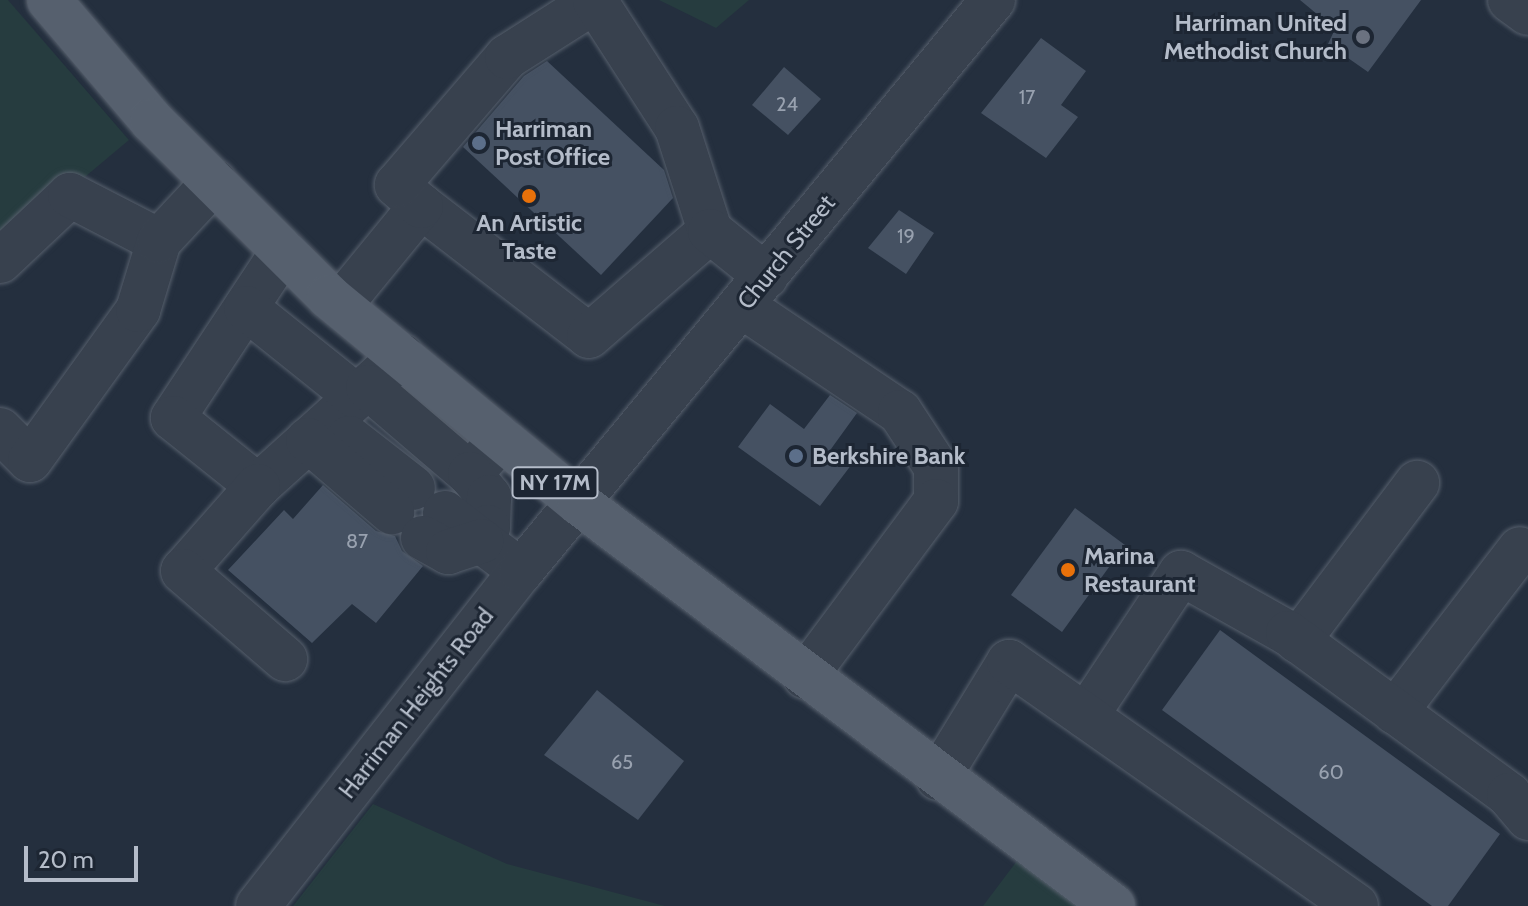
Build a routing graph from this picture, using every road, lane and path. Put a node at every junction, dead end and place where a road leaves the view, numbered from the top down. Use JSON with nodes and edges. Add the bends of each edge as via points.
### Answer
{"nodes":[{"id":1,"x":49,"y":0,"type":"edge"},
{"id":2,"x":993,"y":0,"type":"edge"},
{"id":3,"x":1510,"y":0,"type":"edge"},
{"id":4,"x":1528,"y":13,"type":"edge"},
{"id":5,"x":214,"y":182,"type":"junction"},
{"id":6,"x":421,"y":206,"type":"junction"},
{"id":7,"x":710,"y":231,"type":"junction"},
{"id":8,"x":159,"y":241,"type":"junction"},
{"id":9,"x":283,"y":251,"type":"junction"},
{"id":10,"x":0,"y":261,"type":"edge"},
{"id":11,"x":754,"y":291,"type":"junction"},
{"id":12,"x":340,"y":305,"type":"junction"},
{"id":13,"x":246,"y":308,"type":"junction"},
{"id":14,"x":402,"y":356,"type":"junction"},
{"id":15,"x":341,"y":412,"type":"junction"},
{"id":16,"x":0,"y":430,"type":"edge"},
{"id":17,"x":501,"y":439,"type":"junction"},
{"id":18,"x":470,"y":474,"type":"junction"},
{"id":19,"x":1417,"y":483,"type":"dead end"},
{"id":20,"x":258,"y":486,"type":"junction"},
{"id":21,"x":579,"y":503,"type":"junction"},
{"id":22,"x":481,"y":541,"type":"junction"},
{"id":23,"x":1520,"y":549,"type":"dead end"},
{"id":24,"x":521,"y":571,"type":"junction"},
{"id":25,"x":1298,"y":641,"type":"junction"},
{"id":26,"x":285,"y":659,"type":"dead end"},
{"id":27,"x":805,"y":677,"type":"junction"},
{"id":28,"x":1395,"y":712,"type":"junction"},
{"id":29,"x":1086,"y":716,"type":"junction"},
{"id":30,"x":938,"y":778,"type":"junction"},
{"id":31,"x":1528,"y":818,"type":"edge"},
{"id":32,"x":258,"y":906,"type":"edge"},
{"id":33,"x":1113,"y":906,"type":"edge"},
{"id":34,"x":1356,"y":906,"type":"edge"}],
"edges":[{"from":1,"to":5,"type":"main road","number":"NY 17M","via":[[152,121]]},
{"from":2,"to":11,"type":"street","name":"Church Street"},
{"from":3,"to":4,"type":"street"},
{"from":5,"to":8,"type":"street"},
{"from":5,"to":9,"type":"main road","number":"NY 17M"},
{"from":6,"to":7,"type":"street","via":[[589,336]]},
{"from":6,"to":7,"type":"street","via":[[397,185],[507,57],[595,1],[677,128]]},
{"from":6,"to":12,"type":"street"},
{"from":7,"to":11,"type":"street"},
{"from":8,"to":10,"type":"street","via":[[70,195]]},
{"from":8,"to":16,"type":"street","via":[[138,310],[30,460]]},
{"from":9,"to":12,"type":"main road","number":"NY 17M"},
{"from":9,"to":13,"type":"street"},
{"from":11,"to":21,"type":"street","name":"Church Street"},
{"from":11,"to":27,"type":"street","via":[[900,412],[936,467],[936,501]]},
{"from":12,"to":14,"type":"main road","number":"NY 17M"},
{"from":13,"to":15,"type":"street"},
{"from":13,"to":20,"type":"street","via":[[173,418]]},
{"from":14,"to":15,"type":"street"},
{"from":14,"to":17,"type":"main road","number":"NY 17M"},
{"from":15,"to":18,"type":"street"},
{"from":15,"to":20,"type":"street"},
{"from":15,"to":22,"type":"street","via":[[418,513]]},
{"from":17,"to":18,"type":"street"},
{"from":17,"to":21,"type":"main road","number":"NY 17M"},
{"from":18,"to":22,"type":"street","via":[[489,497],[488,527]]},
{"from":19,"to":25,"type":"street"},
{"from":20,"to":26,"type":"street","via":[[183,571]]},
{"from":21,"to":24,"type":"street","name":"Harriman Heights Road"},
{"from":21,"to":27,"type":"main road","number":"NY 17M"},
{"from":22,"to":24,"type":"street"},
{"from":23,"to":28,"type":"street"},
{"from":24,"to":32,"type":"street","name":"Harriman Heights Road"},
{"from":25,"to":28,"type":"street"},
{"from":25,"to":29,"type":"street","via":[[1181,573]]},
{"from":27,"to":30,"type":"main road","number":"NY 17M"},
{"from":28,"to":31,"type":"street","via":[[1509,795]]},
{"from":29,"to":30,"type":"street","via":[[1009,662]]},
{"from":29,"to":34,"type":"street"},
{"from":30,"to":33,"type":"main road","number":"NY 17M"}]}
